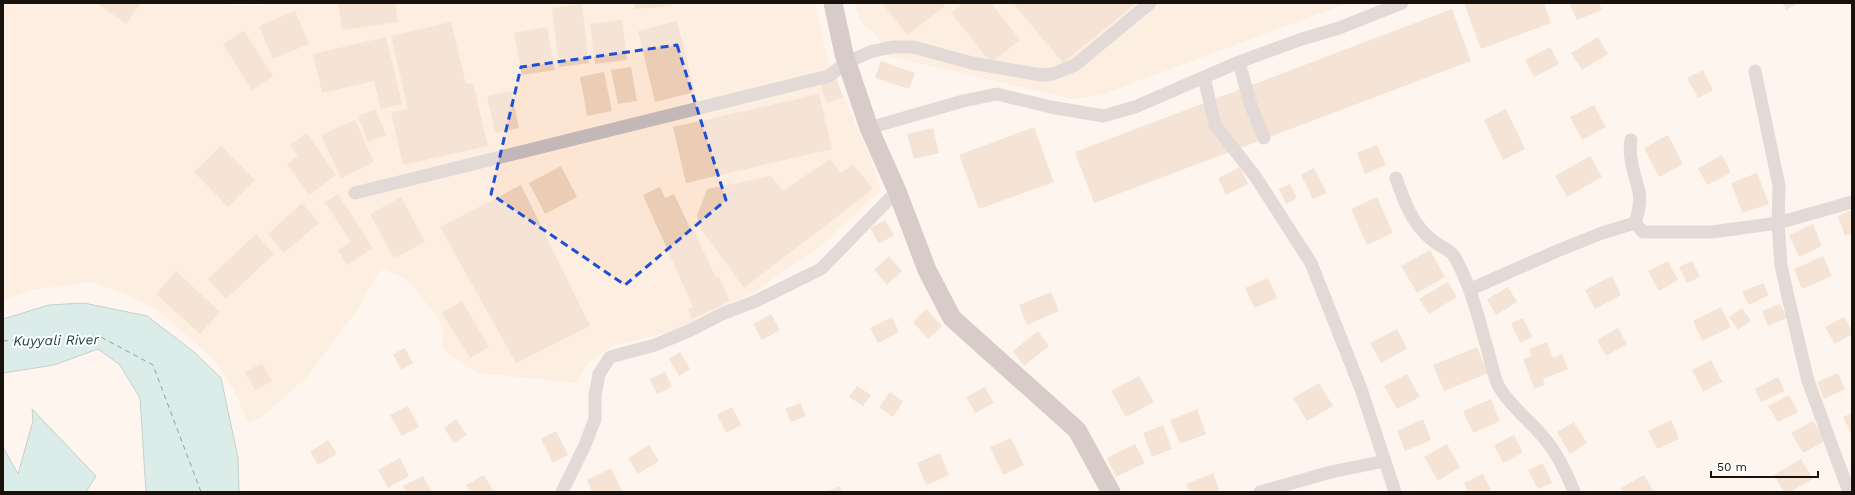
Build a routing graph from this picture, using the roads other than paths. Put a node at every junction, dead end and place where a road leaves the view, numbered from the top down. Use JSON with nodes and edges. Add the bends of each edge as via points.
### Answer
{"nodes":[{"id":1,"x":832,"y":3,"type":"edge"},
{"id":2,"x":1150,"y":3,"type":"edge"},
{"id":3,"x":1402,"y":3,"type":"edge"},
{"id":4,"x":847,"y":62,"type":"junction"},
{"id":5,"x":1239,"y":62,"type":"junction"},
{"id":6,"x":1755,"y":71,"type":"dead end"},
{"id":7,"x":1204,"y":77,"type":"junction"},
{"id":8,"x":869,"y":128,"type":"junction"},
{"id":9,"x":1264,"y":138,"type":"dead end"},
{"id":10,"x":1630,"y":140,"type":"dead end"},
{"id":11,"x":1396,"y":178,"type":"dead end"},
{"id":12,"x":897,"y":192,"type":"junction"},
{"id":13,"x":356,"y":193,"type":"dead end"},
{"id":14,"x":1852,"y":202,"type":"edge"},
{"id":15,"x":1635,"y":223,"type":"junction"},
{"id":16,"x":1778,"y":223,"type":"junction"},
{"id":17,"x":1471,"y":290,"type":"junction"},
{"id":18,"x":1385,"y":461,"type":"junction"},
{"id":19,"x":562,"y":492,"type":"edge"},
{"id":20,"x":1111,"y":492,"type":"edge"},
{"id":21,"x":1260,"y":492,"type":"edge"},
{"id":22,"x":1395,"y":492,"type":"edge"},
{"id":23,"x":1574,"y":492,"type":"edge"},
{"id":24,"x":1849,"y":492,"type":"edge"}],
"edges":[{"from":1,"to":4,"type":"main road"},
{"from":2,"to":4,"type":"street","via":[[1075,65],[1053,74],[1040,75],[972,63],[913,47],[873,51]]},
{"from":3,"to":5,"type":"street","via":[[1339,28]]},
{"from":4,"to":8,"type":"main road"},
{"from":4,"to":13,"type":"street","via":[[830,76]]},
{"from":5,"to":7,"type":"street"},
{"from":5,"to":9,"type":"street","via":[[1250,103]]},
{"from":6,"to":16,"type":"street","via":[[1779,186]]},
{"from":7,"to":8,"type":"street","via":[[1136,107],[1103,116],[997,94],[963,100]]},
{"from":7,"to":18,"type":"street","via":[[1215,125],[1255,176],[1311,263],[1361,389]]},
{"from":8,"to":12,"type":"main road"},
{"from":10,"to":15,"type":"street","via":[[1629,152],[1639,192]]},
{"from":11,"to":17,"type":"street","via":[[1416,224],[1435,243],[1453,254]]},
{"from":12,"to":19,"type":"street","via":[[821,269],[691,330],[655,345],[610,357],[599,374],[595,395],[595,419]]},
{"from":12,"to":20,"type":"main road","via":[[927,270],[952,318],[1077,430]]},
{"from":14,"to":16,"type":"street"},
{"from":15,"to":16,"type":"street","via":[[1644,232],[1712,232]]},
{"from":15,"to":17,"type":"street","via":[[1557,251]]},
{"from":16,"to":24,"type":"street","via":[[1781,264],[1808,381]]},
{"from":17,"to":23,"type":"street","via":[[1499,387],[1557,456]]},
{"from":18,"to":21,"type":"street","via":[[1331,472]]},
{"from":18,"to":22,"type":"street"}]}
